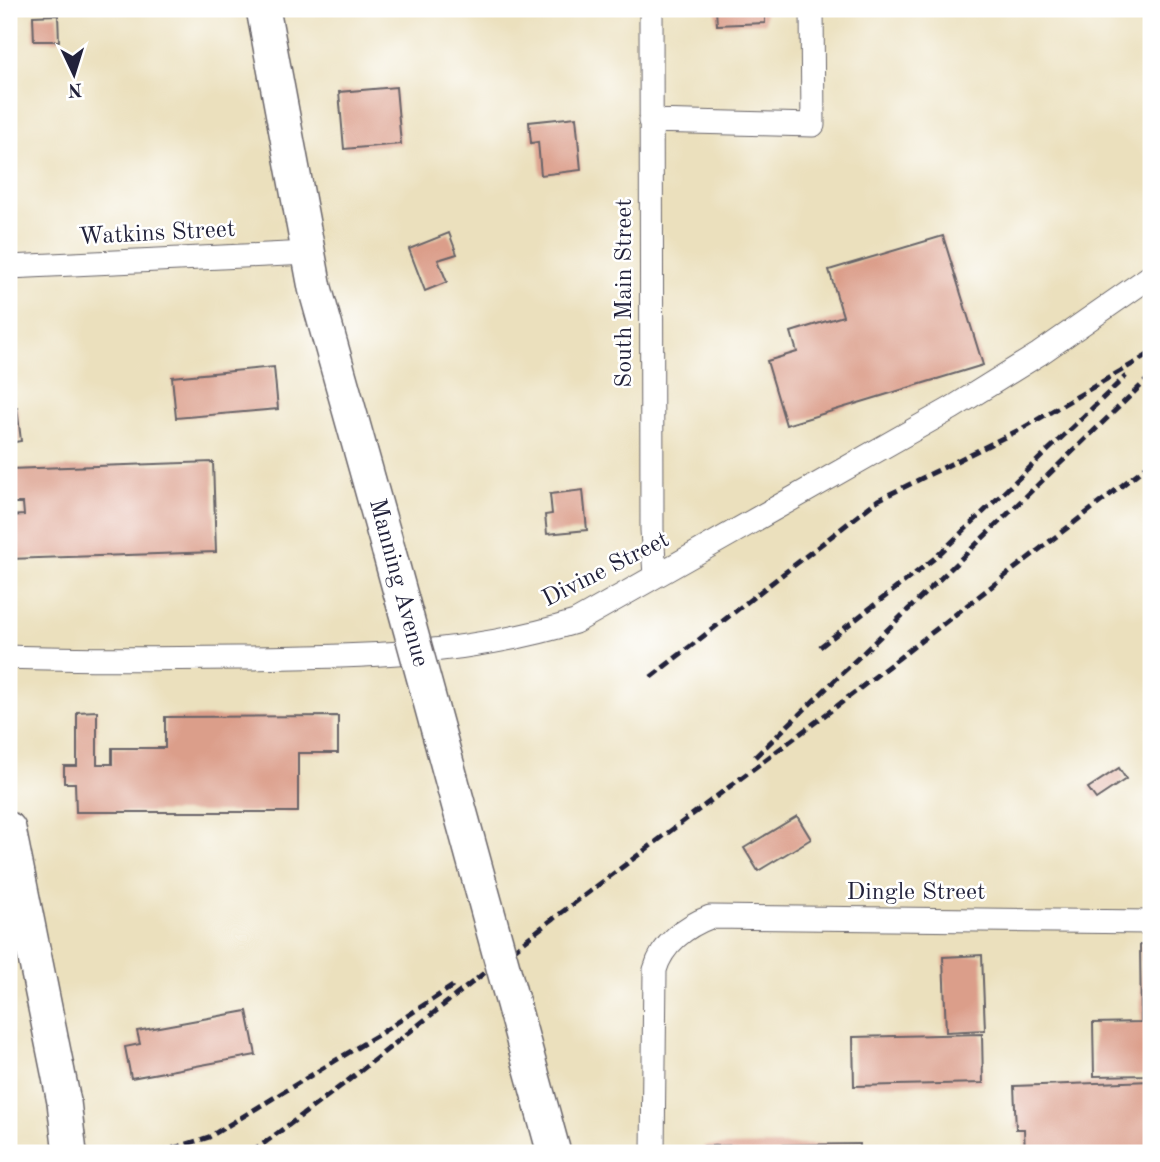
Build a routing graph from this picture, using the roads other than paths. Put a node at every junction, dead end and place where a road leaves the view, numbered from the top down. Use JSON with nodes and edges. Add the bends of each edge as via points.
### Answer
{"nodes":[{"id":1,"x":263,"y":9,"type":"edge"},
{"id":2,"x":651,"y":9,"type":"edge"},
{"id":3,"x":813,"y":9,"type":"edge"},
{"id":4,"x":650,"y":121,"type":"junction"},
{"id":5,"x":308,"y":253,"type":"junction"},
{"id":6,"x":9,"y":267,"type":"edge"},
{"id":7,"x":1151,"y":276,"type":"edge"},
{"id":8,"x":655,"y":576,"type":"junction"},
{"id":9,"x":9,"y":657,"type":"edge"},
{"id":10,"x":9,"y":829,"type":"edge"},
{"id":11,"x":1151,"y":922,"type":"edge"},
{"id":12,"x":71,"y":1153,"type":"edge"},
{"id":13,"x":554,"y":1153,"type":"edge"},
{"id":14,"x":653,"y":1153,"type":"edge"}],
"edges":[{"from":1,"to":5,"type":"main road","name":"Manning Avenue"},
{"from":2,"to":4,"type":"street","name":"South Main Street"},
{"from":3,"to":4,"type":"street","via":[[813,125]]},
{"from":4,"to":8,"type":"street","name":"South Main Street"},
{"from":5,"to":6,"type":"street","name":"Watkins Street"},
{"from":5,"to":13,"type":"main road","name":"Manning Avenue","bridge":true},
{"from":7,"to":8,"type":"street","name":"Divine Street","via":[[952,408]]},
{"from":8,"to":9,"type":"street","name":"Divine Street","via":[[575,622],[455,648],[351,657]]},
{"from":10,"to":12,"type":"main road"},
{"from":11,"to":14,"type":"street","name":"Dingle Street","via":[[710,917],[684,930],[659,956],[655,970]]}]}
